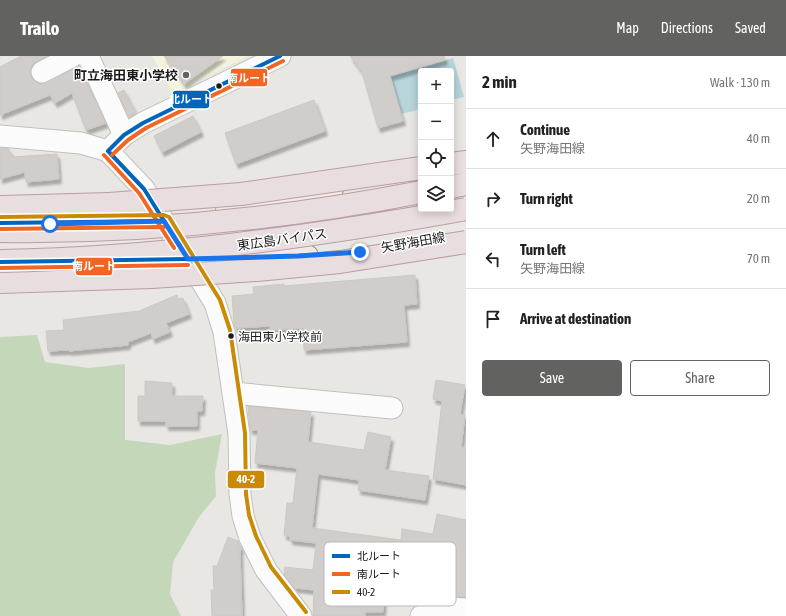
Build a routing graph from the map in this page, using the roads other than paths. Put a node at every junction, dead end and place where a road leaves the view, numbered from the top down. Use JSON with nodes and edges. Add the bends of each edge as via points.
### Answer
{"nodes":[{"id":1,"x":73,"y":56,"type":"edge"},
{"id":2,"x":88,"y":56,"type":"edge"},
{"id":3,"x":280,"y":56,"type":"edge"},
{"id":4,"x":42,"y":72,"type":"dead end"},
{"id":5,"x":124,"y":135,"type":"junction"},
{"id":6,"x":0,"y":136,"type":"edge"},
{"id":7,"x":108,"y":151,"type":"junction"},
{"id":8,"x":466,"y":156,"type":"edge"},
{"id":9,"x":454,"y":159,"type":"edge"},
{"id":10,"x":466,"y":162,"type":"edge"},
{"id":11,"x":454,"y":164,"type":"edge"},
{"id":12,"x":418,"y":168,"type":"edge"},
{"id":13,"x":418,"y":169,"type":"edge"},
{"id":14,"x":466,"y":184,"type":"edge"},
{"id":15,"x":454,"y":186,"type":"edge"},
{"id":16,"x":418,"y":192,"type":"edge"},
{"id":17,"x":0,"y":207,"type":"edge"},
{"id":18,"x":466,"y":210,"type":"edge"},
{"id":19,"x":164,"y":221,"type":"junction"},
{"id":20,"x":0,"y":224,"type":"edge"},
{"id":21,"x":0,"y":232,"type":"edge"},
{"id":22,"x":466,"y":233,"type":"edge"},
{"id":23,"x":466,"y":242,"type":"edge"},
{"id":24,"x":188,"y":259,"type":"junction"},
{"id":25,"x":0,"y":261,"type":"edge"},
{"id":26,"x":0,"y":282,"type":"edge"},
{"id":27,"x":233,"y":393,"type":"junction"},
{"id":28,"x":392,"y":408,"type":"dead end"},
{"id":29,"x":466,"y":609,"type":"edge"},
{"id":30,"x":300,"y":616,"type":"edge"},
{"id":31,"x":421,"y":616,"type":"edge"}],
"edges":[{"from":1,"to":4,"type":"street"},
{"from":2,"to":5,"type":"street"},
{"from":3,"to":5,"type":"street","via":[[143,123]]},
{"from":5,"to":7,"type":"street"},
{"from":6,"to":7,"type":"street","via":[[82,144]]},
{"from":7,"to":19,"type":"street","via":[[144,189]]},
{"from":8,"to":9,"type":"main road"},
{"from":10,"to":11,"type":"highway"},
{"from":12,"to":17,"type":"highway","bridge":true,"via":[[241,194],[109,204]]},
{"from":13,"to":19,"type":"main road","via":[[265,205]]},
{"from":14,"to":15,"type":"highway"},
{"from":16,"to":21,"type":"highway","name":"東広島バイパス","bridge":true,"via":[[270,215],[151,228]]},
{"from":18,"to":25,"type":"highway","name":"東広島バイパス","bridge":true,"via":[[324,234],[195,250]]},
{"from":19,"to":20,"type":"main road"},
{"from":19,"to":24,"type":"street"},
{"from":22,"to":24,"type":"main road","name":"矢野海田線","via":[[360,252]]},
{"from":23,"to":26,"type":"highway","bridge":true,"via":[[340,262],[257,270]]},
{"from":24,"to":25,"type":"main road","name":"矢野海田線"},
{"from":24,"to":27,"type":"street","via":[[215,303],[224,332]]},
{"from":27,"to":28,"type":"street"},
{"from":27,"to":30,"type":"street","via":[[239,434],[243,516],[250,538],[266,570]]},
{"from":29,"to":31,"type":"street","via":[[446,608]]}]}
